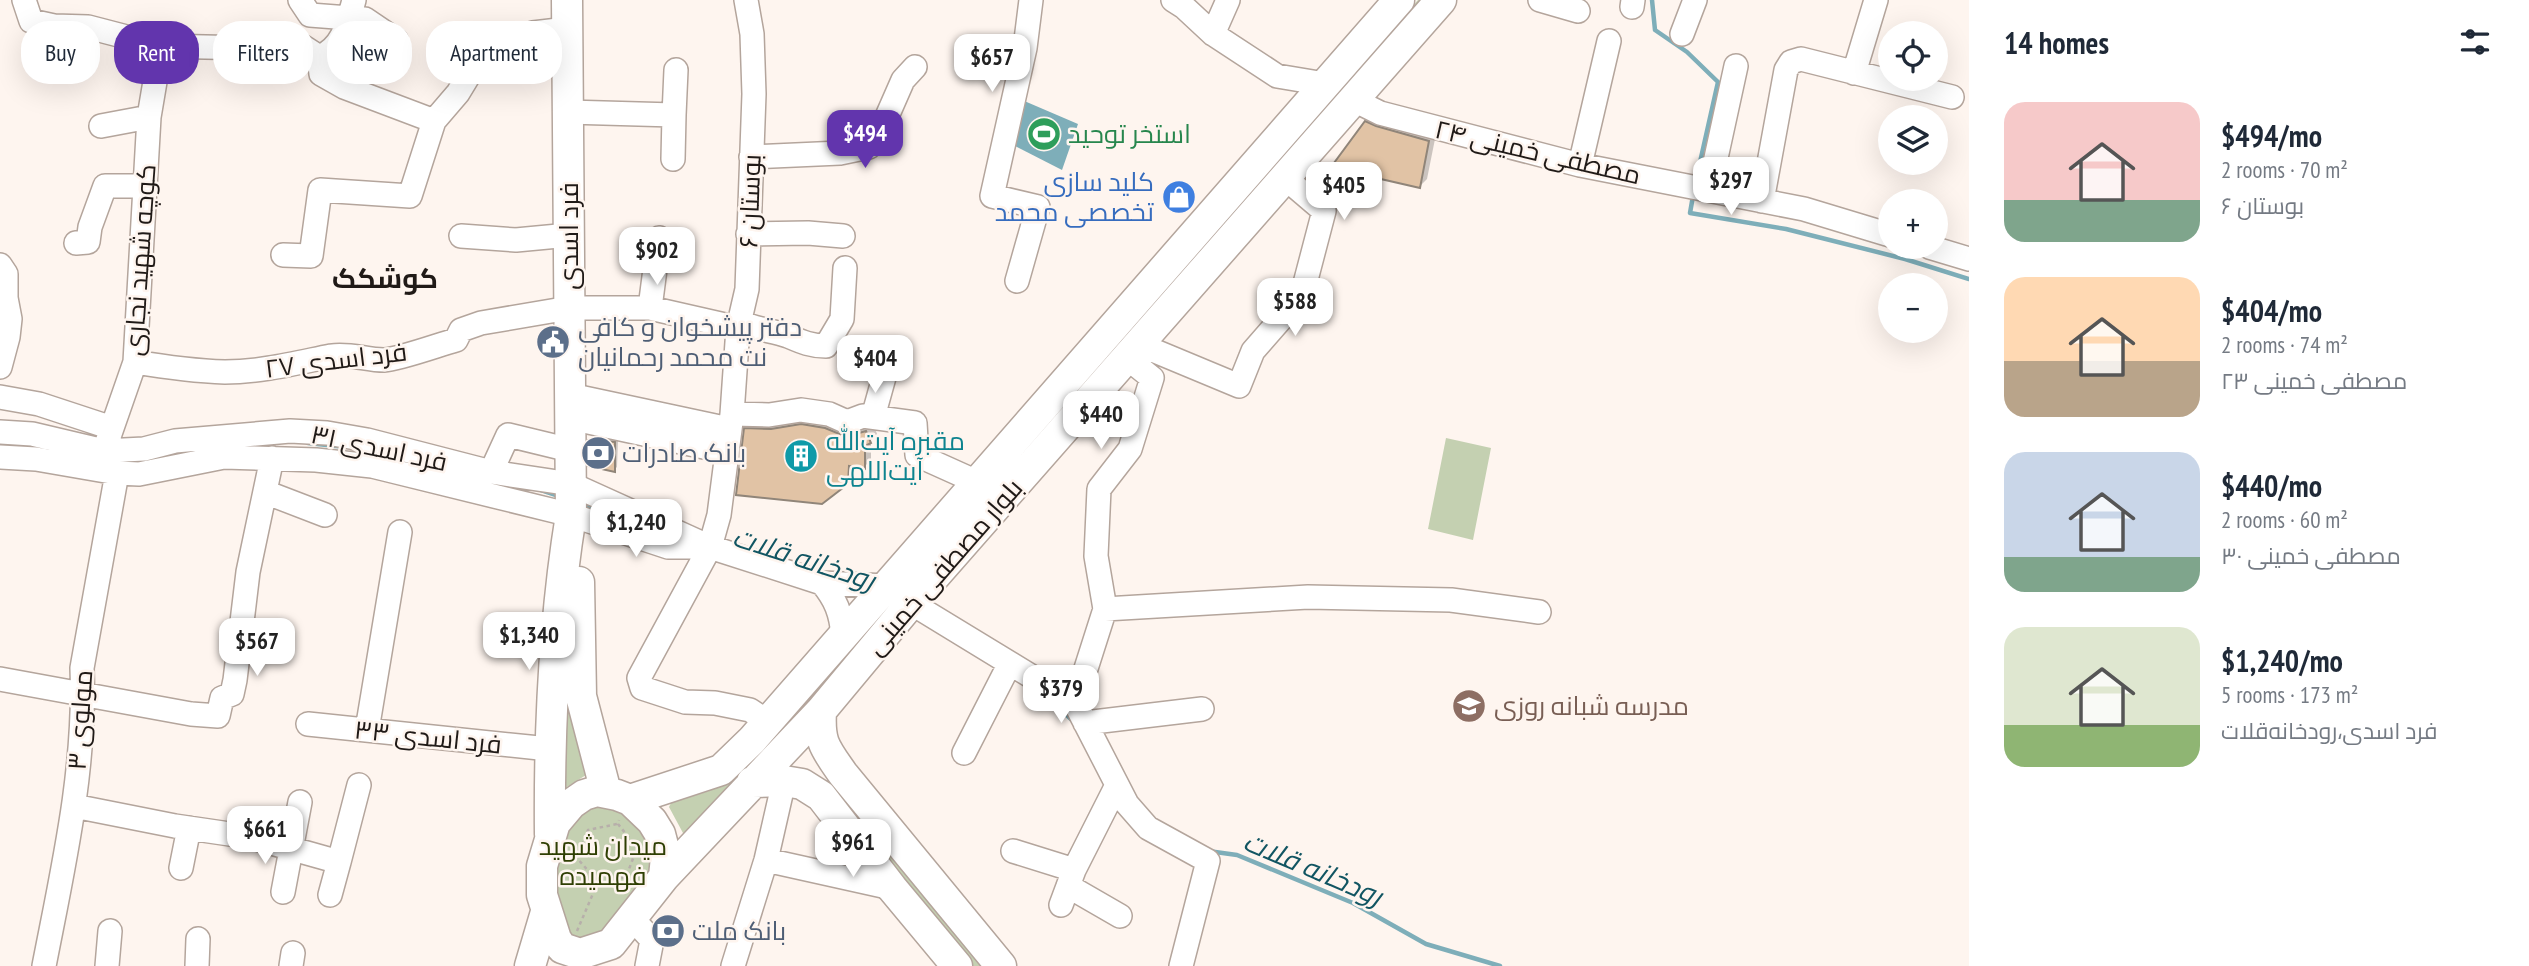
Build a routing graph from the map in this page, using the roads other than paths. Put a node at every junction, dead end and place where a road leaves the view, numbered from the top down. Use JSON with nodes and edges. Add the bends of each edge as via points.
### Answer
{"nodes":[{"id":1,"x":24,"y":0,"type":"edge"},
{"id":2,"x":300,"y":0,"type":"edge"},
{"id":3,"x":747,"y":0,"type":"edge"},
{"id":4,"x":1031,"y":0,"type":"edge"},
{"id":5,"x":1173,"y":0,"type":"edge"},
{"id":6,"x":1228,"y":0,"type":"edge"},
{"id":7,"x":1399,"y":0,"type":"edge"},
{"id":8,"x":1441,"y":0,"type":"edge"},
{"id":9,"x":1540,"y":0,"type":"edge"},
{"id":10,"x":1695,"y":0,"type":"edge"},
{"id":11,"x":1876,"y":0,"type":"edge"},
{"id":12,"x":352,"y":9,"type":"edge"},
{"id":13,"x":1578,"y":11,"type":"dead end"},
{"id":14,"x":567,"y":15,"type":"edge"},
{"id":15,"x":114,"y":34,"type":"edge"},
{"id":16,"x":1213,"y":34,"type":"junction"},
{"id":17,"x":1682,"y":34,"type":"dead end"},
{"id":18,"x":1609,"y":41,"type":"dead end"},
{"id":19,"x":199,"y":47,"type":"edge"},
{"id":20,"x":319,"y":57,"type":"junction"},
{"id":21,"x":1736,"y":66,"type":"dead end"},
{"id":22,"x":915,"y":67,"type":"dead end"},
{"id":23,"x":676,"y":70,"type":"dead end"},
{"id":24,"x":1854,"y":73,"type":"junction"},
{"id":25,"x":155,"y":84,"type":"edge"},
{"id":26,"x":1325,"y":84,"type":"junction"},
{"id":27,"x":1952,"y":97,"type":"dead end"},
{"id":28,"x":1352,"y":99,"type":"junction"},
{"id":29,"x":568,"y":112,"type":"junction"},
{"id":30,"x":674,"y":115,"type":"junction"},
{"id":31,"x":149,"y":117,"type":"junction"},
{"id":32,"x":434,"y":121,"type":"junction"},
{"id":33,"x":101,"y":126,"type":"dead end"},
{"id":34,"x":751,"y":157,"type":"junction"},
{"id":35,"x":673,"y":159,"type":"dead end"},
{"id":36,"x":1580,"y":165,"type":"junction"},
{"id":37,"x":1246,"y":174,"type":"junction"},
{"id":38,"x":145,"y":186,"type":"junction"},
{"id":39,"x":1276,"y":186,"type":"junction"},
{"id":40,"x":1709,"y":190,"type":"junction"},
{"id":41,"x":1762,"y":201,"type":"junction"},
{"id":42,"x":1878,"y":231,"type":"edge"},
{"id":43,"x":748,"y":234,"type":"junction"},
{"id":44,"x":569,"y":235,"type":"junction"},
{"id":45,"x":461,"y":236,"type":"dead end"},
{"id":46,"x":843,"y":236,"type":"dead end"},
{"id":47,"x":659,"y":238,"type":"dead end"},
{"id":48,"x":76,"y":243,"type":"dead end"},
{"id":49,"x":1948,"y":253,"type":"edge"},
{"id":50,"x":283,"y":255,"type":"dead end"},
{"id":51,"x":1969,"y":259,"type":"edge"},
{"id":52,"x":0,"y":265,"type":"edge"},
{"id":53,"x":845,"y":268,"type":"dead end"},
{"id":54,"x":1017,"y":281,"type":"dead end"},
{"id":55,"x":569,"y":308,"type":"junction"},
{"id":56,"x":650,"y":308,"type":"junction"},
{"id":57,"x":739,"y":325,"type":"junction"},
{"id":58,"x":1132,"y":350,"type":"junction"},
{"id":59,"x":891,"y":352,"type":"dead end"},
{"id":60,"x":135,"y":362,"type":"junction"},
{"id":61,"x":0,"y":368,"type":"edge"},
{"id":62,"x":0,"y":397,"type":"edge"},
{"id":63,"x":574,"y":408,"type":"junction"},
{"id":64,"x":873,"y":417,"type":"junction"},
{"id":65,"x":112,"y":428,"type":"junction"},
{"id":66,"x":725,"y":429,"type":"junction"},
{"id":67,"x":0,"y":432,"type":"edge"},
{"id":68,"x":570,"y":450,"type":"junction"},
{"id":69,"x":0,"y":457,"type":"edge"},
{"id":70,"x":272,"y":458,"type":"junction"},
{"id":71,"x":107,"y":465,"type":"junction"},
{"id":72,"x":491,"y":472,"type":"junction"},
{"id":73,"x":977,"y":482,"type":"junction"},
{"id":74,"x":571,"y":484,"type":"junction"},
{"id":75,"x":265,"y":492,"type":"junction"},
{"id":76,"x":325,"y":515,"type":"dead end"},
{"id":77,"x":571,"y":515,"type":"junction"},
{"id":78,"x":400,"y":532,"type":"dead end"},
{"id":79,"x":710,"y":547,"type":"junction"},
{"id":80,"x":822,"y":583,"type":"junction"},
{"id":81,"x":898,"y":595,"type":"junction"},
{"id":82,"x":1105,"y":609,"type":"junction"},
{"id":83,"x":1539,"y":612,"type":"dead end"},
{"id":84,"x":844,"y":635,"type":"junction"},
{"id":85,"x":1009,"y":665,"type":"junction"},
{"id":86,"x":0,"y":679,"type":"edge"},
{"id":87,"x":83,"y":695,"type":"junction"},
{"id":88,"x":1202,"y":709,"type":"dead end"},
{"id":89,"x":821,"y":711,"type":"junction"},
{"id":90,"x":1080,"y":713,"type":"junction"},
{"id":91,"x":768,"y":722,"type":"junction"},
{"id":92,"x":308,"y":724,"type":"dead end"},
{"id":93,"x":367,"y":730,"type":"junction"},
{"id":94,"x":549,"y":749,"type":"junction"},
{"id":95,"x":594,"y":751,"type":"junction"},
{"id":96,"x":964,"y":753,"type":"dead end"},
{"id":97,"x":843,"y":774,"type":"junction"},
{"id":98,"x":784,"y":780,"type":"junction"},
{"id":99,"x":752,"y":782,"type":"junction"},
{"id":100,"x":359,"y":785,"type":"dead end"},
{"id":101,"x":1116,"y":785,"type":"junction"},
{"id":102,"x":674,"y":786,"type":"junction"},
{"id":103,"x":821,"y":796,"type":"junction"},
{"id":104,"x":300,"y":802,"type":"dead end"},
{"id":105,"x":74,"y":806,"type":"junction"},
{"id":106,"x":619,"y":807,"type":"junction"},
{"id":107,"x":189,"y":828,"type":"junction"},
{"id":108,"x":550,"y":834,"type":"junction"},
{"id":109,"x":291,"y":847,"type":"junction"},
{"id":110,"x":1013,"y":851,"type":"dead end"},
{"id":111,"x":766,"y":860,"type":"junction"},
{"id":112,"x":339,"y":862,"type":"junction"},
{"id":113,"x":181,"y":868,"type":"dead end"},
{"id":114,"x":664,"y":877,"type":"junction"},
{"id":115,"x":1068,"y":887,"type":"junction"},
{"id":116,"x":892,"y":888,"type":"junction"},
{"id":117,"x":283,"y":892,"type":"dead end"},
{"id":118,"x":330,"y":895,"type":"dead end"},
{"id":119,"x":546,"y":912,"type":"junction"},
{"id":120,"x":631,"y":916,"type":"junction"},
{"id":121,"x":1120,"y":916,"type":"dead end"},
{"id":122,"x":110,"y":931,"type":"dead end"},
{"id":123,"x":198,"y":939,"type":"dead end"},
{"id":124,"x":603,"y":955,"type":"edge"},
{"id":125,"x":44,"y":966,"type":"edge"},
{"id":126,"x":107,"y":966,"type":"edge"},
{"id":127,"x":197,"y":966,"type":"edge"},
{"id":128,"x":530,"y":966,"type":"edge"},
{"id":129,"x":647,"y":966,"type":"edge"},
{"id":130,"x":733,"y":966,"type":"edge"},
{"id":131,"x":957,"y":966,"type":"edge"},
{"id":132,"x":1001,"y":966,"type":"edge"},
{"id":133,"x":1181,"y":966,"type":"edge"}],
"edges":[{"from":1,"to":15,"type":"street","via":[[31,21]]},
{"from":2,"to":12,"type":"street","via":[[310,15]]},
{"from":3,"to":34,"type":"street","name":"بوستان ۶","via":[[754,94]]},
{"from":4,"to":54,"type":"street","via":[[992,196],[1038,207]]},
{"from":5,"to":16,"type":"street"},
{"from":6,"to":16,"type":"street"},
{"from":7,"to":26,"type":"main road","name":"بلوار مصطفی خمینی"},
{"from":8,"to":28,"type":"main road","name":"بلوار مصطفی خمینی"},
{"from":9,"to":13,"type":"street"},
{"from":10,"to":17,"type":"street"},
{"from":11,"to":24,"type":"street"},
{"from":12,"to":20,"type":"street","via":[[341,40]]},
{"from":14,"to":29,"type":"main road","name":"فرد اسدی"},
{"from":14,"to":32,"type":"street","via":[[475,65]]},
{"from":16,"to":26,"type":"street","via":[[1277,76]]},
{"from":18,"to":36,"type":"street"},
{"from":19,"to":20,"type":"street","via":[[282,44],[302,46]]},
{"from":20,"to":32,"type":"street","via":[[321,74],[344,87]]},
{"from":21,"to":40,"type":"street"},
{"from":22,"to":34,"type":"street","via":[[903,80],[869,147]]},
{"from":23,"to":30,"type":"street"},
{"from":24,"to":27,"type":"street"},
{"from":24,"to":41,"type":"street","via":[[1801,60],[1791,62]]},
{"from":25,"to":31,"type":"street","name":"کوچه شهید ‌نجاری"},
{"from":26,"to":37,"type":"main road","name":"بلوار مصطفی خمینی"},
{"from":28,"to":36,"type":"street","name":"مصطفی خمینی ۲۴","via":[[1380,113]]},
{"from":28,"to":39,"type":"main road","name":"بلوار مصطفی خمینی"},
{"from":29,"to":30,"type":"street"},
{"from":29,"to":44,"type":"main road","name":"فرد اسدی"},
{"from":30,"to":35,"type":"street"},
{"from":31,"to":33,"type":"street"},
{"from":31,"to":38,"type":"street","name":"کوچه شهید ‌نجاری"},
{"from":32,"to":50,"type":"street","via":[[410,196],[320,190],[325,224],[311,256]]},
{"from":34,"to":43,"type":"street","name":"بوستان ۶"},
{"from":36,"to":40,"type":"street","name":"مصطفی خمینی ۲۴"},
{"from":37,"to":39,"type":"main road"},
{"from":37,"to":73,"type":"main road","name":"بلوار مصطفی خمینی"},
{"from":38,"to":48,"type":"street","via":[[105,186],[88,242]]},
{"from":38,"to":60,"type":"street","name":"کوچه شهید ‌نجاری"},
{"from":39,"to":58,"type":"main road","name":"بلوار مصطفی خمینی"},
{"from":39,"to":58,"type":"street","via":[[1324,211],[1302,295],[1253,351],[1239,386]]},
{"from":40,"to":41,"type":"street","name":"مصطفی خمینی ۲۴"},
{"from":41,"to":42,"type":"street","name":"مصطفی خمینی ۲۴"},
{"from":43,"to":46,"type":"street"},
{"from":43,"to":57,"type":"street","name":"بوستان ۶","via":[[747,289]]},
{"from":44,"to":45,"type":"street","via":[[516,240]]},
{"from":44,"to":55,"type":"main road","name":"فرد اسدی"},
{"from":47,"to":56,"type":"street"},
{"from":49,"to":51,"type":"street"},
{"from":52,"to":61,"type":"street","via":[[6,274],[10,319]]},
{"from":53,"to":57,"type":"street","name":"فرد اسدی ۲۷","via":[[842,319],[826,346],[811,346]]},
{"from":55,"to":56,"type":"street","name":"فرد اسدی ۲۷"},
{"from":55,"to":60,"type":"street","name":"فرد اسدی ۲۷","via":[[481,323],[461,330],[456,340],[384,360],[329,356],[228,372]]},
{"from":55,"to":63,"type":"main road","name":"فرد اسدی"},
{"from":56,"to":57,"type":"street","name":"فرد اسدی ۲۷"},
{"from":57,"to":66,"type":"street","name":"بوستان ۶"},
{"from":58,"to":81,"type":"main road","name":"بلوار مصطفی خمینی"},
{"from":58,"to":82,"type":"street","via":[[1152,378],[1130,449],[1100,488],[1096,556]]},
{"from":59,"to":64,"type":"street"},
{"from":60,"to":65,"type":"street","name":"کوچه شهید ‌نجاری"},
{"from":62,"to":65,"type":"street","via":[[39,404]]},
{"from":63,"to":66,"type":"street"},
{"from":63,"to":68,"type":"main road","name":"فرد اسدی"},
{"from":64,"to":66,"type":"street","via":[[847,422],[801,410]]},
{"from":64,"to":73,"type":"street","via":[[915,423],[917,455]]},
{"from":65,"to":71,"type":"street","name":"کوچه شهید ‌نجاری"},
{"from":66,"to":79,"type":"street","name":"بوستان ۶","via":[[719,515]]},
{"from":67,"to":71,"type":"street","via":[[32,434]]},
{"from":68,"to":72,"type":"street","via":[[508,435]]},
{"from":68,"to":74,"type":"main road","name":"فرد اسدی"},
{"from":69,"to":71,"type":"street"},
{"from":70,"to":71,"type":"street","name":"فرد اسدی ۳۱","via":[[224,457],[139,474]]},
{"from":70,"to":75,"type":"street"},
{"from":70,"to":77,"type":"street","name":"فرد اسدی ۳۱","via":[[372,467]]},
{"from":71,"to":72,"type":"street","name":"فرد اسدی ۳۱","via":[[175,442],[290,431],[367,440]]},
{"from":71,"to":87,"type":"street","name":"مولوی ۳","via":[[82,668]]},
{"from":72,"to":74,"type":"street","name":"فرد اسدی ۳۱"},
{"from":73,"to":81,"type":"main road","name":"بلوار مصطفی خمینی"},
{"from":74,"to":77,"type":"main road","name":"فرد اسدی"},
{"from":74,"to":79,"type":"street","name":"فرد اسدی ۳۱"},
{"from":75,"to":76,"type":"street"},
{"from":75,"to":87,"type":"street","via":[[248,572],[235,680],[232,694],[222,698],[218,716]]},
{"from":77,"to":79,"type":"street","name":"فرد اسدی ۳۱","via":[[668,547]]},
{"from":77,"to":94,"type":"main road","name":"فرد اسدی","via":[[561,576]]},
{"from":77,"to":95,"type":"main road","name":"فرد اسدی","via":[[579,541],[582,696]]},
{"from":78,"to":93,"type":"street"},
{"from":79,"to":80,"type":"street"},
{"from":79,"to":91,"type":"street","name":"بوستان ۶","via":[[639,678],[642,688],[685,702],[750,710]]},
{"from":80,"to":81,"type":"street"},
{"from":80,"to":84,"type":"street","via":[[840,611]]},
{"from":81,"to":84,"type":"main road","name":"بلوار مصطفی خمینی"},
{"from":81,"to":85,"type":"street"},
{"from":81,"to":89,"type":"main road","name":"بلوار مصطفی خمینی","via":[[890,628]]},
{"from":82,"to":83,"type":"street","via":[[1308,597],[1451,600]]},
{"from":82,"to":90,"type":"street"},
{"from":84,"to":91,"type":"main road","name":"بلوار مصطفی خمینی"},
{"from":85,"to":90,"type":"street"},
{"from":85,"to":96,"type":"street"},
{"from":86,"to":87,"type":"street"},
{"from":87,"to":105,"type":"street","name":"مولوی ۳"},
{"from":88,"to":90,"type":"street"},
{"from":89,"to":97,"type":"main road","via":[[820,735]]},
{"from":89,"to":99,"type":"main road","name":"بلوار مصطفی خمینی"},
{"from":90,"to":101,"type":"street"},
{"from":91,"to":102,"type":"main road","name":"بلوار مصطفی خمینی","via":[[721,770]]},
{"from":92,"to":93,"type":"street","name":"فرد اسدی ۳۳"},
{"from":93,"to":94,"type":"street","name":"فرد اسدی ۳۳"},
{"from":94,"to":108,"type":"main road","name":"فرد اسدی"},
{"from":95,"to":102,"type":"main road","via":[[613,771],[630,780],[647,786]]},
{"from":95,"to":106,"type":"main road","name":"فرد اسدی"},
{"from":97,"to":103,"type":"main road"},
{"from":97,"to":132,"type":"main road"},
{"from":98,"to":99,"type":"main road"},
{"from":98,"to":103,"type":"main road"},
{"from":98,"to":111,"type":"street"},
{"from":99,"to":114,"type":"main road","name":"بلوار مصطفی خمینی"},
{"from":100,"to":112,"type":"street"},
{"from":101,"to":115,"type":"street"},
{"from":101,"to":133,"type":"street","via":[[1149,828],[1208,861]]},
{"from":102,"to":106,"type":"main road","name":"بلوار مصطفی خمینی"},
{"from":103,"to":116,"type":"main road"},
{"from":104,"to":109,"type":"street"},
{"from":105,"to":107,"type":"street"},
{"from":105,"to":125,"type":"street","name":"مولوی ۳"},
{"from":106,"to":108,"type":"main road","via":[[597,791],[570,804]]},
{"from":106,"to":114,"type":"main road","via":[[652,821],[666,856]]},
{"from":107,"to":109,"type":"street"},
{"from":107,"to":113,"type":"street"},
{"from":108,"to":119,"type":"main road","via":[[542,866]]},
{"from":109,"to":112,"type":"street"},
{"from":109,"to":117,"type":"street"},
{"from":110,"to":115,"type":"street"},
{"from":111,"to":116,"type":"street"},
{"from":111,"to":130,"type":"street"},
{"from":112,"to":118,"type":"street"},
{"from":114,"to":120,"type":"main road"},
{"from":115,"to":121,"type":"street"},
{"from":116,"to":131,"type":"main road"},
{"from":119,"to":124,"type":"main road","via":[[562,948]]},
{"from":119,"to":128,"type":"main road"},
{"from":120,"to":124,"type":"main road"},
{"from":120,"to":129,"type":"street","via":[[652,940]]},
{"from":122,"to":126,"type":"street"},
{"from":123,"to":127,"type":"street"}]}
